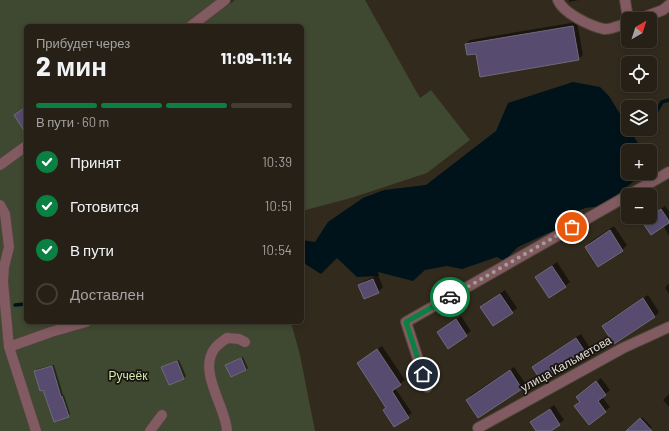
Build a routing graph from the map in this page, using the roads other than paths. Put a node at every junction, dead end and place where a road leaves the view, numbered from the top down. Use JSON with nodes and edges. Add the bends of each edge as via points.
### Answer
{"nodes":[{"id":1,"x":225,"y":0,"type":"edge"},
{"id":2,"x":558,"y":0,"type":"edge"},
{"id":3,"x":625,"y":0,"type":"edge"},
{"id":4,"x":669,"y":5,"type":"edge"},
{"id":5,"x":627,"y":12,"type":"edge"},
{"id":6,"x":657,"y":12,"type":"edge"},
{"id":7,"x":194,"y":24,"type":"edge"},
{"id":8,"x":621,"y":25,"type":"edge"},
{"id":9,"x":24,"y":147,"type":"edge"},
{"id":10,"x":0,"y":165,"type":"edge"},
{"id":11,"x":669,"y":172,"type":"edge"},
{"id":12,"x":0,"y":205,"type":"edge"},
{"id":13,"x":79,"y":324,"type":"edge"},
{"id":14,"x":669,"y":327,"type":"edge"},
{"id":15,"x":245,"y":342,"type":"dead end"},
{"id":16,"x":9,"y":347,"type":"junction"},
{"id":17,"x":427,"y":387,"type":"dead end"},
{"id":18,"x":162,"y":415,"type":"dead end"},
{"id":19,"x":478,"y":428,"type":"dead end"},
{"id":20,"x":36,"y":431,"type":"edge"},
{"id":21,"x":150,"y":431,"type":"edge"},
{"id":22,"x":227,"y":431,"type":"edge"}],
"edges":[{"from":1,"to":7,"type":"street"},
{"from":2,"to":8,"type":"street","via":[[560,5],[578,19],[605,30]]},
{"from":3,"to":5,"type":"street"},
{"from":4,"to":6,"type":"street"},
{"from":9,"to":10,"type":"street"},
{"from":11,"to":17,"type":"street","via":[[406,322]]},
{"from":12,"to":16,"type":"street","via":[[5,214],[9,247],[3,282]]},
{"from":13,"to":16,"type":"street"},
{"from":14,"to":19,"type":"street","name":"улица Кальметова","via":[[623,348]]},
{"from":15,"to":22,"type":"street","via":[[227,338],[215,348],[209,358],[210,377]]},
{"from":16,"to":20,"type":"street"},
{"from":18,"to":21,"type":"street"}]}
